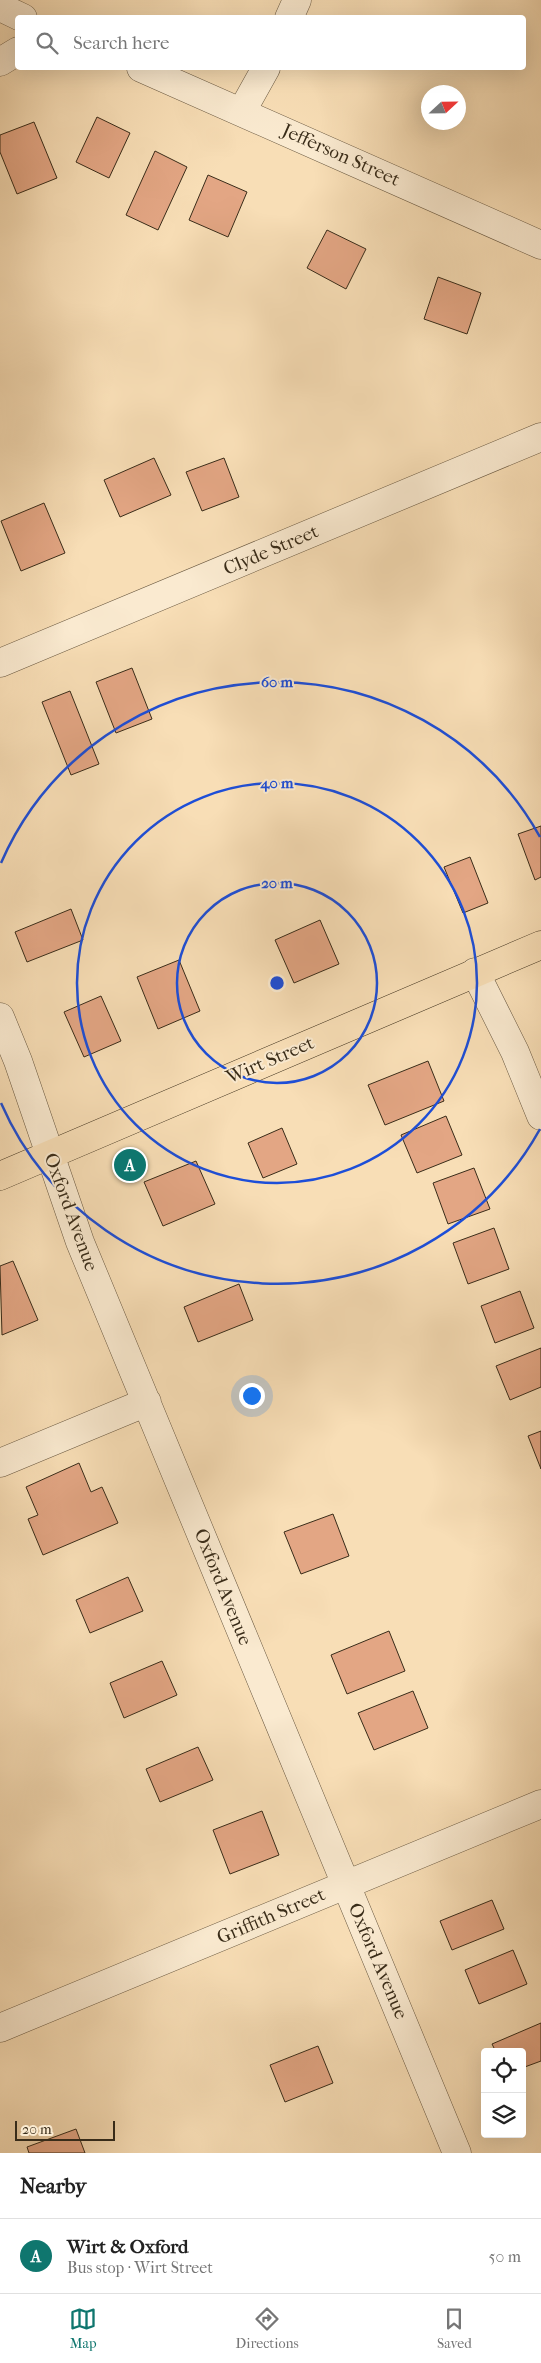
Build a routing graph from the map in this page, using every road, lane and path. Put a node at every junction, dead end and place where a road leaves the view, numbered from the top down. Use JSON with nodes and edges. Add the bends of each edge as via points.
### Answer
{"nodes":[{"id":1,"x":297,"y":0,"type":"edge"},
{"id":2,"x":0,"y":6,"type":"edge"},
{"id":3,"x":16,"y":15,"type":"edge"},
{"id":4,"x":290,"y":15,"type":"edge"},
{"id":5,"x":15,"y":53,"type":"edge"},
{"id":6,"x":0,"y":62,"type":"edge"},
{"id":7,"x":146,"y":70,"type":"edge"},
{"id":8,"x":265,"y":70,"type":"edge"},
{"id":9,"x":242,"y":111,"type":"junction"},
{"id":10,"x":541,"y":245,"type":"edge"},
{"id":11,"x":541,"y":437,"type":"edge"},
{"id":12,"x":0,"y":663,"type":"edge"},
{"id":13,"x":541,"y":945,"type":"edge"},
{"id":14,"x":475,"y":972,"type":"junction"},
{"id":15,"x":0,"y":1017,"type":"edge"},
{"id":16,"x":541,"y":1116,"type":"edge"},
{"id":17,"x":50,"y":1155,"type":"junction"},
{"id":18,"x":0,"y":1176,"type":"edge"},
{"id":19,"x":146,"y":1402,"type":"junction"},
{"id":20,"x":0,"y":1463,"type":"edge"},
{"id":21,"x":541,"y":1804,"type":"edge"},
{"id":22,"x":346,"y":1885,"type":"junction"},
{"id":23,"x":0,"y":2028,"type":"edge"},
{"id":24,"x":457,"y":2153,"type":"edge"}],
"edges":[{"from":1,"to":4,"type":"street"},
{"from":2,"to":3,"type":"street"},
{"from":5,"to":6,"type":"street"},
{"from":7,"to":9,"type":"street","name":"Jefferson Street"},
{"from":8,"to":9,"type":"street"},
{"from":9,"to":10,"type":"street","name":"Jefferson Street"},
{"from":11,"to":12,"type":"street","name":"Clyde Street"},
{"from":13,"to":14,"type":"main road","name":"Wirt Street"},
{"from":14,"to":16,"type":"street","via":[[515,1052]]},
{"from":14,"to":17,"type":"main road","name":"Wirt Street"},
{"from":15,"to":17,"type":"street","name":"Oxford Avenue"},
{"from":17,"to":18,"type":"main road","name":"Wirt Street"},
{"from":17,"to":19,"type":"street","name":"Oxford Avenue","via":[[80,1242]]},
{"from":19,"to":20,"type":"street"},
{"from":19,"to":22,"type":"street","name":"Oxford Avenue"},
{"from":21,"to":22,"type":"street","name":"Griffith Street"},
{"from":22,"to":23,"type":"street","name":"Griffith Street"},
{"from":22,"to":24,"type":"street","name":"Oxford Avenue"}]}
